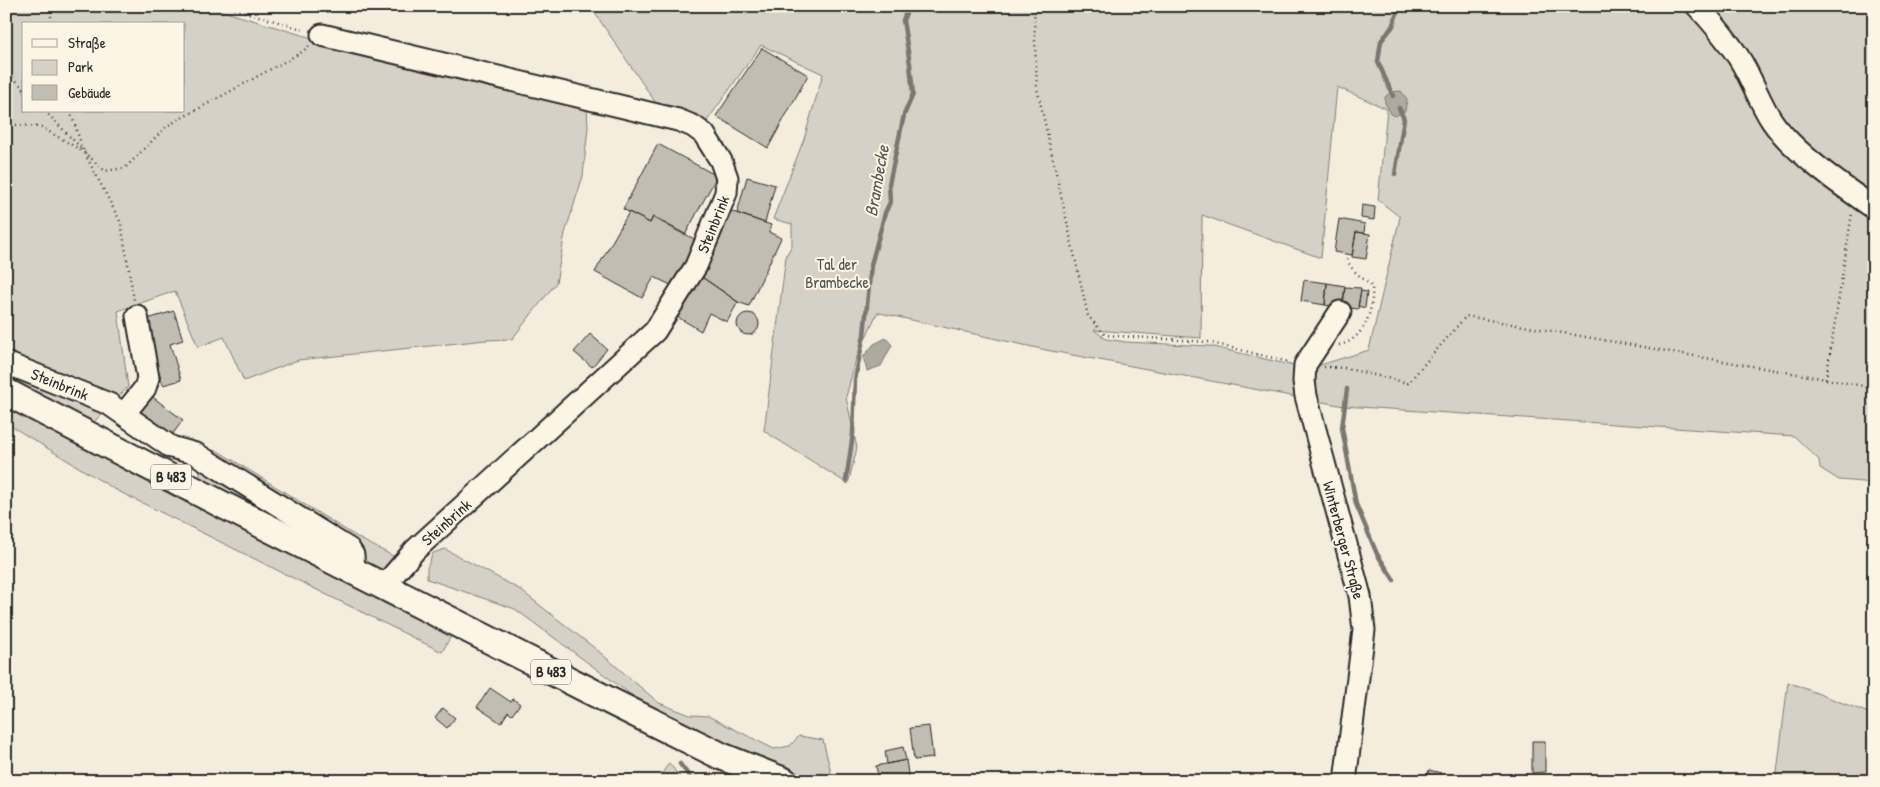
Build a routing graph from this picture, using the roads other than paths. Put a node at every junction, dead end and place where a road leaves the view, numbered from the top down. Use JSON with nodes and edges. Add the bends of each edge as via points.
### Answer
{"nodes":[{"id":1,"x":1697,"y":6,"type":"edge"},
{"id":2,"x":322,"y":35,"type":"road end"},
{"id":3,"x":1874,"y":208,"type":"edge"},
{"id":4,"x":1340,"y":312,"type":"dead end"},
{"id":5,"x":137,"y":316,"type":"road end"},
{"id":6,"x":6,"y":363,"type":"edge"},
{"id":7,"x":6,"y":392,"type":"edge"},
{"id":8,"x":124,"y":414,"type":"junction"},
{"id":9,"x":354,"y":572,"type":"junction"},
{"id":10,"x":383,"y":586,"type":"junction"},
{"id":11,"x":777,"y":778,"type":"edge"},
{"id":12,"x":1345,"y":781,"type":"edge"}],
"edges":[{"from":1,"to":3,"type":"street","via":[[1741,61],[1779,130],[1805,155]]},
{"from":2,"to":10,"type":"street","name":"Steinbrink","via":[[678,120],[704,134],[721,161],[727,178],[726,193],[696,266],[655,331],[415,550]]},
{"from":4,"to":12,"type":"street","name":"Winterberger Straße","via":[[1305,366],[1304,382],[1360,596],[1363,621]]},
{"from":5,"to":8,"type":"street","via":[[148,378],[145,388]]},
{"from":6,"to":8,"type":"street","name":"Steinbrink","via":[[108,404]]},
{"from":7,"to":9,"type":"main road","name":"Steinbrink","number":"B 483"},
{"from":8,"to":9,"type":"street","name":"Steinbrink","via":[[171,447],[196,454],[349,549],[353,555]]},
{"from":9,"to":10,"type":"main road","name":"Steinbrink","number":"B 483"},
{"from":10,"to":11,"type":"main road","name":"Steinbrink","number":"B 483","via":[[721,756]]}]}
